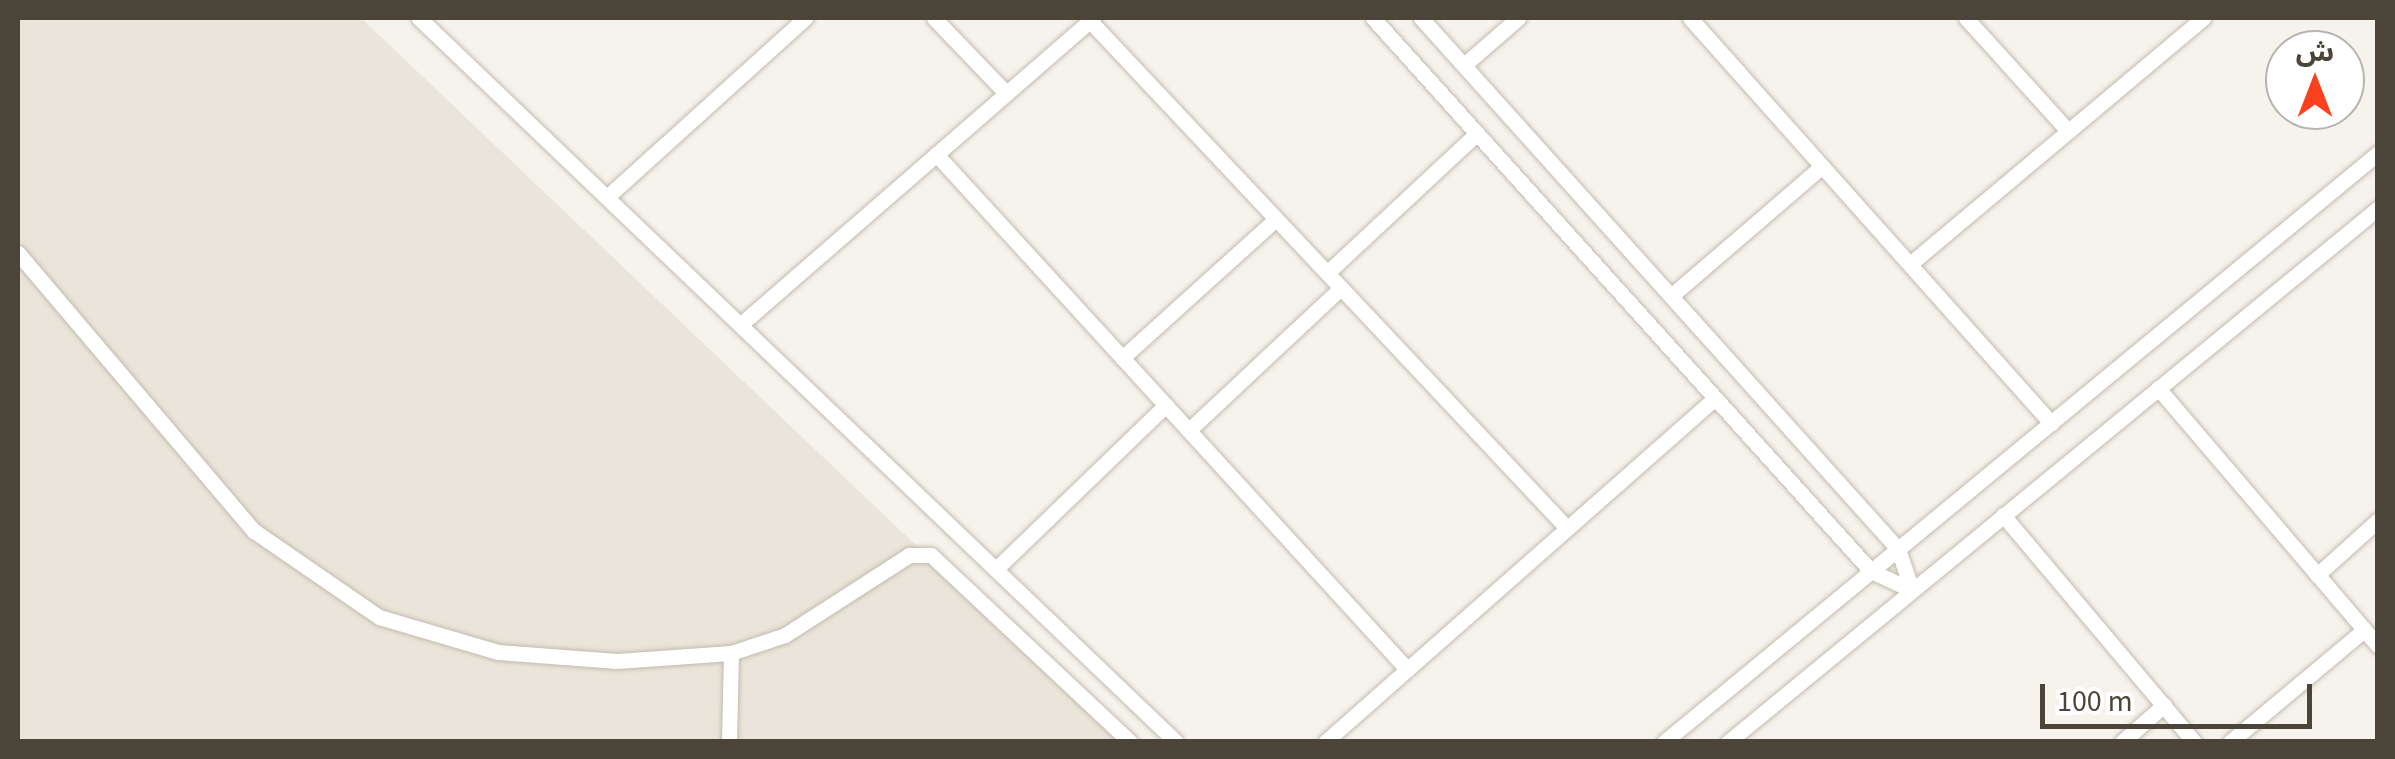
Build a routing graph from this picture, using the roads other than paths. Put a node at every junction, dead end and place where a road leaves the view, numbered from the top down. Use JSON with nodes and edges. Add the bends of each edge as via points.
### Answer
{"nodes":[{"id":1,"x":419,"y":18,"type":"edge"},
{"id":2,"x":934,"y":18,"type":"edge"},
{"id":3,"x":1373,"y":18,"type":"edge"},
{"id":4,"x":1422,"y":18,"type":"edge"},
{"id":5,"x":1518,"y":18,"type":"edge"},
{"id":6,"x":1690,"y":18,"type":"edge"},
{"id":7,"x":1966,"y":18,"type":"edge"},
{"id":8,"x":2203,"y":18,"type":"edge"},
{"id":9,"x":1092,"y":19,"type":"edge"},
{"id":10,"x":793,"y":21,"type":"edge"},
{"id":11,"x":1464,"y":65,"type":"junction"},
{"id":12,"x":1006,"y":94,"type":"junction"},
{"id":13,"x":2068,"y":131,"type":"junction"},
{"id":14,"x":1477,"y":132,"type":"junction"},
{"id":15,"x":2378,"y":153,"type":"edge"},
{"id":16,"x":936,"y":154,"type":"junction"},
{"id":17,"x":1822,"y":166,"type":"junction"},
{"id":18,"x":607,"y":198,"type":"junction"},
{"id":19,"x":2378,"y":208,"type":"edge"},
{"id":20,"x":1276,"y":219,"type":"junction"},
{"id":21,"x":18,"y":253,"type":"edge"},
{"id":22,"x":1910,"y":264,"type":"junction"},
{"id":23,"x":1327,"y":273,"type":"junction"},
{"id":24,"x":1341,"y":288,"type":"junction"},
{"id":25,"x":1671,"y":296,"type":"junction"},
{"id":26,"x":740,"y":324,"type":"junction"},
{"id":27,"x":1122,"y":358,"type":"junction"},
{"id":28,"x":2158,"y":388,"type":"junction"},
{"id":29,"x":1715,"y":398,"type":"junction"},
{"id":30,"x":1166,"y":406,"type":"junction"},
{"id":31,"x":2051,"y":422,"type":"junction"},
{"id":32,"x":1189,"y":430,"type":"junction"},
{"id":33,"x":2003,"y":516,"type":"junction"},
{"id":34,"x":2378,"y":520,"type":"edge"},
{"id":35,"x":1567,"y":528,"type":"junction"},
{"id":36,"x":1898,"y":549,"type":"junction"},
{"id":37,"x":996,"y":569,"type":"junction"},
{"id":38,"x":1871,"y":572,"type":"junction"},
{"id":39,"x":2317,"y":575,"type":"junction"},
{"id":40,"x":1912,"y":590,"type":"junction"},
{"id":41,"x":2364,"y":630,"type":"junction"},
{"id":42,"x":2378,"y":646,"type":"edge"},
{"id":43,"x":731,"y":653,"type":"junction"},
{"id":44,"x":1408,"y":668,"type":"junction"},
{"id":45,"x":2164,"y":705,"type":"junction"},
{"id":46,"x":729,"y":742,"type":"edge"},
{"id":47,"x":1130,"y":742,"type":"edge"},
{"id":48,"x":1176,"y":742,"type":"edge"},
{"id":49,"x":1325,"y":742,"type":"edge"},
{"id":50,"x":1664,"y":742,"type":"edge"},
{"id":51,"x":1728,"y":742,"type":"edge"},
{"id":52,"x":2122,"y":742,"type":"edge"},
{"id":53,"x":2194,"y":742,"type":"edge"},
{"id":54,"x":2230,"y":742,"type":"edge"}],
"edges":[{"from":1,"to":18,"type":"street"},
{"from":2,"to":12,"type":"street"},
{"from":3,"to":14,"type":"street"},
{"from":4,"to":11,"type":"street"},
{"from":5,"to":11,"type":"street"},
{"from":6,"to":17,"type":"street"},
{"from":7,"to":13,"type":"street"},
{"from":8,"to":13,"type":"street"},
{"from":9,"to":12,"type":"street"},
{"from":9,"to":20,"type":"street"},
{"from":10,"to":18,"type":"street"},
{"from":11,"to":25,"type":"street"},
{"from":12,"to":16,"type":"street"},
{"from":13,"to":22,"type":"street"},
{"from":14,"to":23,"type":"street"},
{"from":14,"to":29,"type":"street"},
{"from":15,"to":31,"type":"street"},
{"from":16,"to":26,"type":"street"},
{"from":16,"to":27,"type":"street"},
{"from":17,"to":22,"type":"street"},
{"from":17,"to":25,"type":"street"},
{"from":18,"to":26,"type":"street"},
{"from":19,"to":28,"type":"street"},
{"from":20,"to":23,"type":"street"},
{"from":20,"to":27,"type":"street"},
{"from":21,"to":43,"type":"street","via":[[254,532],[379,617],[498,652],[617,661]]},
{"from":22,"to":31,"type":"street"},
{"from":23,"to":24,"type":"street"},
{"from":24,"to":32,"type":"street"},
{"from":24,"to":35,"type":"street"},
{"from":25,"to":36,"type":"street"},
{"from":26,"to":37,"type":"street"},
{"from":27,"to":30,"type":"street"},
{"from":28,"to":33,"type":"street"},
{"from":28,"to":39,"type":"street"},
{"from":29,"to":35,"type":"street"},
{"from":29,"to":38,"type":"street"},
{"from":30,"to":32,"type":"street"},
{"from":30,"to":37,"type":"street"},
{"from":31,"to":36,"type":"street"},
{"from":32,"to":44,"type":"street"},
{"from":33,"to":40,"type":"street"},
{"from":33,"to":45,"type":"street"},
{"from":34,"to":39,"type":"street"},
{"from":35,"to":44,"type":"street"},
{"from":36,"to":38,"type":"street"},
{"from":36,"to":40,"type":"street"},
{"from":37,"to":48,"type":"street"},
{"from":38,"to":40,"type":"street"},
{"from":38,"to":50,"type":"street"},
{"from":39,"to":41,"type":"street"},
{"from":40,"to":51,"type":"street"},
{"from":41,"to":42,"type":"street"},
{"from":41,"to":54,"type":"street"},
{"from":43,"to":46,"type":"street"},
{"from":43,"to":47,"type":"street","via":[[785,635],[909,555],[931,555]]},
{"from":44,"to":49,"type":"street"},
{"from":45,"to":52,"type":"street"},
{"from":45,"to":53,"type":"street"}]}
